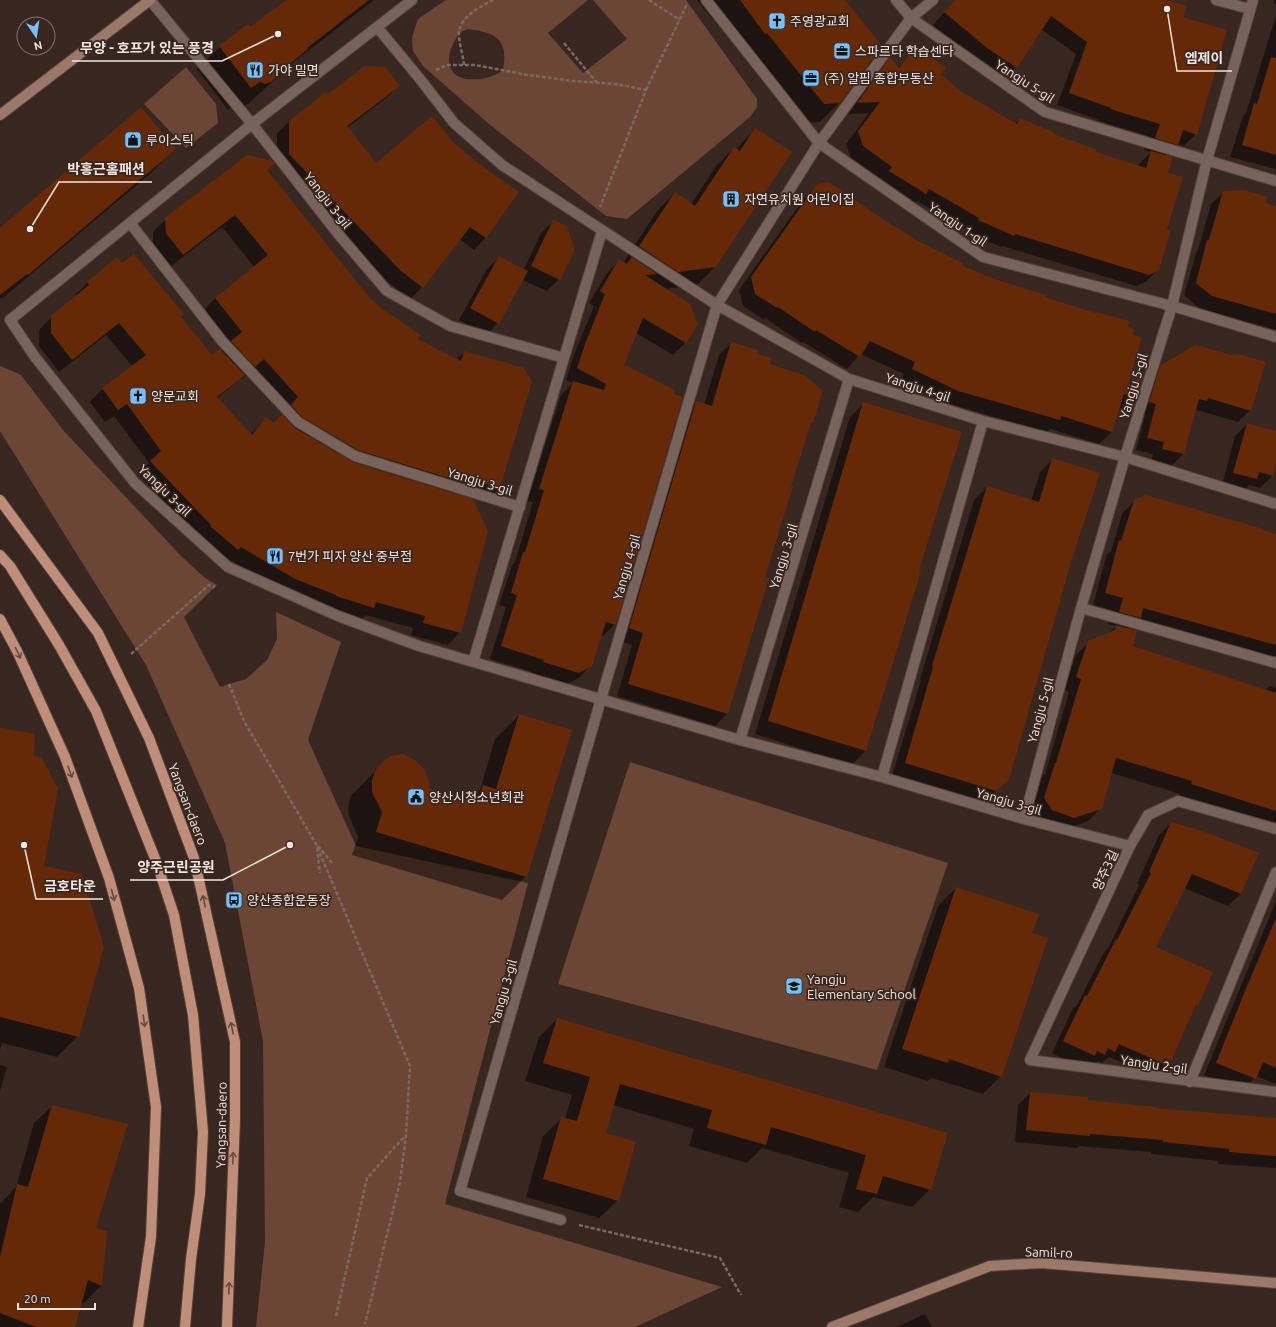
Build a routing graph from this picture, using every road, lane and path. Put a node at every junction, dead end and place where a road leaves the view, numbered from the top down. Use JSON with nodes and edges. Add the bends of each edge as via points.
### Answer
{"nodes":[{"id":1,"x":150,"y":0,"type":"edge"},
{"id":2,"x":412,"y":0,"type":"edge"},
{"id":3,"x":493,"y":0,"type":"edge"},
{"id":4,"x":649,"y":0,"type":"edge"},
{"id":5,"x":689,"y":0,"type":"edge"},
{"id":6,"x":706,"y":0,"type":"edge"},
{"id":7,"x":896,"y":0,"type":"edge"},
{"id":8,"x":934,"y":0,"type":"edge"},
{"id":9,"x":1216,"y":0,"type":"edge"},
{"id":10,"x":1252,"y":4,"type":"edge"},
{"id":11,"x":911,"y":18,"type":"junction"},
{"id":12,"x":680,"y":20,"type":"junction"},
{"id":13,"x":377,"y":27,"type":"junction"},
{"id":14,"x":564,"y":43,"type":"dead end"},
{"id":15,"x":464,"y":64,"type":"junction"},
{"id":16,"x":420,"y":79,"type":"junction"},
{"id":17,"x":597,"y":83,"type":"junction"},
{"id":18,"x":646,"y":90,"type":"junction"},
{"id":19,"x":0,"y":115,"type":"edge"},
{"id":20,"x":252,"y":124,"type":"junction"},
{"id":21,"x":819,"y":143,"type":"junction"},
{"id":22,"x":1207,"y":160,"type":"junction"},
{"id":23,"x":1276,"y":180,"type":"edge"},
{"id":24,"x":130,"y":223,"type":"junction"},
{"id":25,"x":598,"y":228,"type":"junction"},
{"id":26,"x":717,"y":305,"type":"junction"},
{"id":27,"x":1172,"y":306,"type":"junction"},
{"id":28,"x":1276,"y":337,"type":"edge"},
{"id":29,"x":564,"y":358,"type":"junction"},
{"id":30,"x":850,"y":379,"type":"junction"},
{"id":31,"x":983,"y":421,"type":"junction"},
{"id":32,"x":1125,"y":457,"type":"junction"},
{"id":33,"x":0,"y":500,"type":"edge"},
{"id":34,"x":1276,"y":504,"type":"edge"},
{"id":35,"x":520,"y":507,"type":"junction"},
{"id":36,"x":0,"y":555,"type":"edge"},
{"id":37,"x":216,"y":587,"type":"dead end"},
{"id":38,"x":1081,"y":608,"type":"junction"},
{"id":39,"x":0,"y":619,"type":"edge"},
{"id":40,"x":131,"y":654,"type":"dead end"},
{"id":41,"x":473,"y":662,"type":"junction"},
{"id":42,"x":1276,"y":663,"type":"edge"},
{"id":43,"x":229,"y":684,"type":"dead end"},
{"id":44,"x":601,"y":699,"type":"junction"},
{"id":45,"x":740,"y":740,"type":"junction"},
{"id":46,"x":882,"y":778,"type":"junction"},
{"id":47,"x":1024,"y":819,"type":"junction"},
{"id":48,"x":1276,"y":829,"type":"edge"},
{"id":49,"x":316,"y":844,"type":"junction"},
{"id":50,"x":1130,"y":846,"type":"junction"},
{"id":51,"x":333,"y":864,"type":"dead end"},
{"id":52,"x":1276,"y":872,"type":"edge"},
{"id":53,"x":320,"y":873,"type":"dead end"},
{"id":54,"x":1030,"y":1060,"type":"joint"},
{"id":55,"x":1190,"y":1082,"type":"junction"},
{"id":56,"x":1276,"y":1092,"type":"edge"},
{"id":57,"x":406,"y":1135,"type":"junction"},
{"id":58,"x":561,"y":1220,"type":"joint"},
{"id":59,"x":1276,"y":1283,"type":"edge"},
{"id":60,"x":741,"y":1295,"type":"dead end"},
{"id":61,"x":336,"y":1316,"type":"dead end"},
{"id":62,"x":365,"y":1324,"type":"dead end"},
{"id":63,"x":138,"y":1327,"type":"edge"},
{"id":64,"x":185,"y":1327,"type":"edge"},
{"id":65,"x":227,"y":1327,"type":"edge"},
{"id":66,"x":832,"y":1327,"type":"edge"}],
"edges":[{"from":1,"to":19,"type":"main road"},
{"from":1,"to":20,"type":"street"},
{"from":2,"to":13,"type":"street","name":"Yangju 3-gil"},
{"from":3,"to":15,"type":"path","via":[[462,22],[459,33]]},
{"from":4,"to":12,"type":"path"},
{"from":5,"to":12,"type":"path"},
{"from":6,"to":21,"type":"street","name":"Yangju 1-gil"},
{"from":7,"to":11,"type":"street","name":"Yangju 5-gil"},
{"from":8,"to":11,"type":"street","name":"Yangju 4-gil"},
{"from":9,"to":10,"type":"street"},
{"from":10,"to":22,"type":"street","name":"Yangju 5-gil"},
{"from":11,"to":21,"type":"street","name":"Yangju 4-gil"},
{"from":11,"to":22,"type":"street","name":"Yangju 5-gil","via":[[1045,112]]},
{"from":12,"to":18,"type":"path"},
{"from":13,"to":16,"type":"street"},
{"from":13,"to":20,"type":"street","name":"Yangju 3-gil"},
{"from":14,"to":17,"type":"path"},
{"from":15,"to":16,"type":"path","via":[[447,65]]},
{"from":15,"to":17,"type":"path"},
{"from":16,"to":25,"type":"street","via":[[454,124],[502,165]]},
{"from":17,"to":18,"type":"path"},
{"from":18,"to":25,"type":"path"},
{"from":20,"to":24,"type":"street","name":"Yangju 3-gil"},
{"from":20,"to":29,"type":"street","name":"Yangju 3-gil","via":[[339,235],[387,291],[450,326]]},
{"from":21,"to":26,"type":"street","name":"Yangju 4-gil"},
{"from":21,"to":27,"type":"street","name":"Yangju 1-gil","via":[[983,257]]},
{"from":22,"to":23,"type":"street","name":"Yangju 5-gil"},
{"from":22,"to":27,"type":"street","name":"Yangju 5-gil"},
{"from":24,"to":35,"type":"street","name":"Yangju 3-gil","via":[[222,341],[298,422],[355,456]]},
{"from":24,"to":41,"type":"street","name":"Yangju 3-gil","via":[[10,320],[35,357],[135,483],[228,567],[338,616],[419,646]]},
{"from":25,"to":26,"type":"street"},
{"from":25,"to":29,"type":"street","name":"Yangju 3-gil"},
{"from":26,"to":30,"type":"street","name":"Yangju 4-gil"},
{"from":26,"to":44,"type":"street","name":"Yangju 4-gil"},
{"from":27,"to":28,"type":"street","name":"Yangju 1-gil"},
{"from":27,"to":32,"type":"street","name":"Yangju 5-gil"},
{"from":29,"to":35,"type":"street","name":"Yangju 3-gil"},
{"from":30,"to":31,"type":"street","name":"Yangju 4-gil"},
{"from":30,"to":45,"type":"street","name":"Yangju 3-gil"},
{"from":31,"to":32,"type":"street","name":"Yangju 4-gil"},
{"from":31,"to":46,"type":"street"},
{"from":32,"to":34,"type":"street"},
{"from":32,"to":38,"type":"street","name":"Yangju 5-gil"},
{"from":65,"to":33,"type":"main road","name":"Yangsan-daero","one_way":true,"via":[[235,1119],[235,1042],[194,858],[149,738],[98,633]]},
{"from":35,"to":41,"type":"street","name":"Yangju 3-gil"},
{"from":36,"to":64,"type":"main road","name":"Yangsan-daero","via":[[10,566],[59,645],[96,711],[156,861],[174,915],[193,1015],[203,1132],[200,1194]]},
{"from":37,"to":40,"type":"path","via":[[209,585]]},
{"from":38,"to":42,"type":"street"},
{"from":38,"to":47,"type":"street","name":"Yangju 5-gil"},
{"from":39,"to":63,"type":"main road","one_way":true,"via":[[64,757],[109,878],[139,988],[156,1108],[151,1237]]},
{"from":41,"to":44,"type":"street","name":"Yangju 3-gil"},
{"from":43,"to":49,"type":"path","via":[[244,721]]},
{"from":44,"to":45,"type":"street","name":"Yangju 3-gil"},
{"from":44,"to":58,"type":"street","name":"Yangju 3-gil","via":[[460,1191]]},
{"from":45,"to":46,"type":"street","name":"Yangju 3-gil"},
{"from":46,"to":47,"type":"street","name":"Yangju 3-gil"},
{"from":47,"to":50,"type":"street","name":"Yangju 3-gil"},
{"from":48,"to":50,"type":"street","name":"양주3길","via":[[1178,801],[1148,815]]},
{"from":49,"to":51,"type":"path"},
{"from":49,"to":53,"type":"path"},
{"from":49,"to":57,"type":"path","via":[[410,1066]]},
{"from":50,"to":54,"type":"street","name":"양주3길"},
{"from":52,"to":55,"type":"street"},
{"from":54,"to":55,"type":"street","name":"Yangju 2-gil"},
{"from":55,"to":56,"type":"street","name":"Yangju 2-gil"},
{"from":57,"to":61,"type":"path","via":[[367,1178]]},
{"from":57,"to":62,"type":"path","via":[[400,1182]]},
{"from":58,"to":60,"type":"path","via":[[720,1258]]},
{"from":59,"to":66,"type":"main road","name":"Samil-ro","via":[[1041,1263],[990,1266]]}]}
